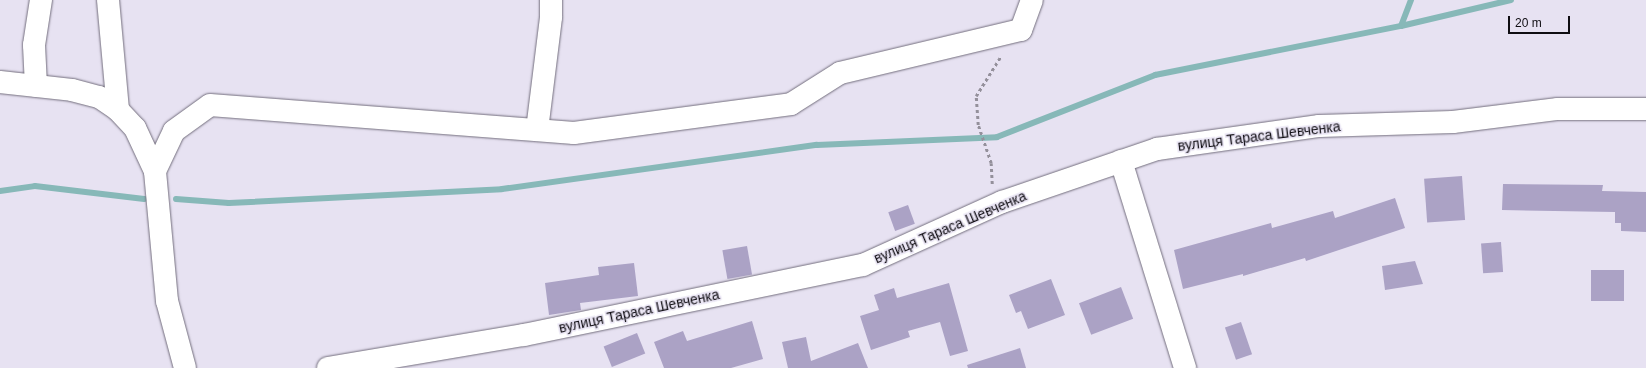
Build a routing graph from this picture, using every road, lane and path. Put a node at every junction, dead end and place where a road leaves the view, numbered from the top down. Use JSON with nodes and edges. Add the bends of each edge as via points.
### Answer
{"nodes":[{"id":1,"x":41,"y":0,"type":"edge"},
{"id":2,"x":108,"y":0,"type":"edge"},
{"id":3,"x":551,"y":0,"type":"edge"},
{"id":4,"x":1032,"y":0,"type":"edge"},
{"id":5,"x":1021,"y":30,"type":"junction"},
{"id":6,"x":0,"y":82,"type":"edge"},
{"id":7,"x":36,"y":86,"type":"junction"},
{"id":8,"x":1646,"y":109,"type":"edge"},
{"id":9,"x":118,"y":110,"type":"junction"},
{"id":10,"x":538,"y":130,"type":"junction"},
{"id":11,"x":1121,"y":161,"type":"junction"},
{"id":12,"x":155,"y":171,"type":"junction"},
{"id":13,"x":989,"y":208,"type":"junction"},
{"id":14,"x":185,"y":368,"type":"edge"},
{"id":15,"x":328,"y":368,"type":"edge"},
{"id":16,"x":1185,"y":368,"type":"edge"}],
"edges":[{"from":1,"to":7,"type":"street","via":[[34,45]]},
{"from":2,"to":9,"type":"street"},
{"from":3,"to":10,"type":"street"},
{"from":4,"to":5,"type":"street"},
{"from":5,"to":10,"type":"street","via":[[840,73],[791,104],[574,133]]},
{"from":5,"to":13,"type":"path","via":[[976,96],[978,125],[992,179]]},
{"from":6,"to":7,"type":"street"},
{"from":7,"to":9,"type":"street","via":[[72,90],[99,98]]},
{"from":8,"to":11,"type":"street","name":"вулиця Тараса Шевченка","via":[[1558,109],[1453,122],[1319,126],[1157,149]]},
{"from":9,"to":12,"type":"street","via":[[135,128]]},
{"from":10,"to":12,"type":"street","via":[[210,105],[174,131]]},
{"from":11,"to":13,"type":"street","name":"вулиця Тараса Шевченка"},
{"from":11,"to":16,"type":"street"},
{"from":12,"to":14,"type":"street","via":[[167,301]]},
{"from":13,"to":15,"type":"street","name":"вулиця Тараса Шевченка","via":[[863,265],[524,335]]}]}
